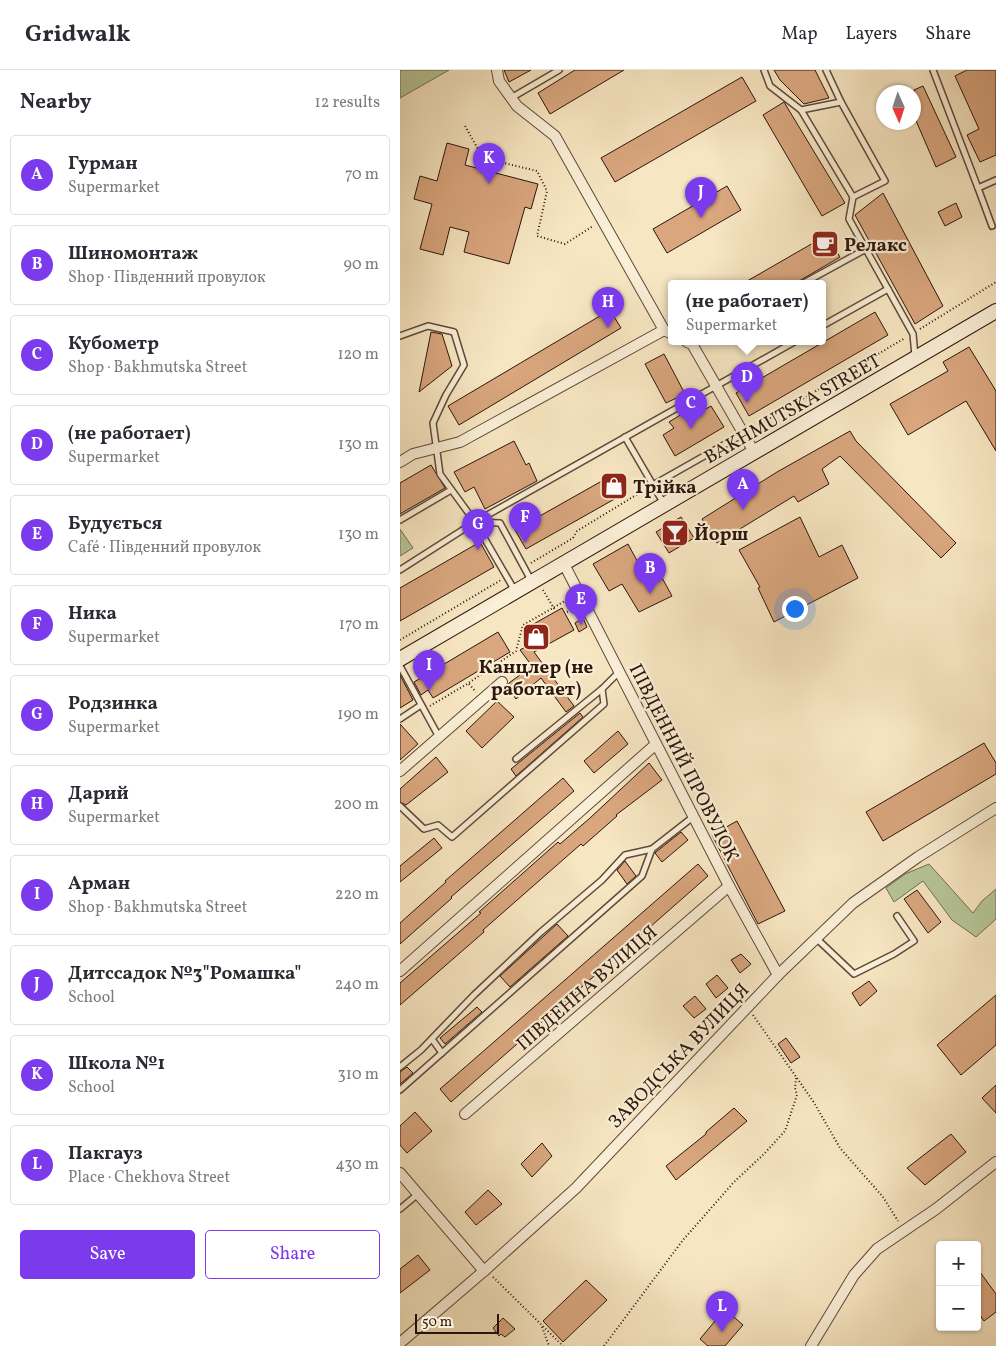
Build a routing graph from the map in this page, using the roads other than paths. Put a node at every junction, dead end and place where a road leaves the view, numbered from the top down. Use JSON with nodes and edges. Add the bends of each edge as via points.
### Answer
{"nodes":[{"id":1,"x":497,"y":70,"type":"edge"},
{"id":2,"x":559,"y":70,"type":"edge"},
{"id":3,"x":764,"y":70,"type":"edge"},
{"id":4,"x":826,"y":70,"type":"edge"},
{"id":5,"x":933,"y":70,"type":"edge"},
{"id":6,"x":511,"y":98,"type":"junction"},
{"id":7,"x":841,"y":102,"type":"junction"},
{"id":8,"x":801,"y":110,"type":"junction"},
{"id":9,"x":996,"y":180,"type":"edge"},
{"id":10,"x":978,"y":188,"type":"junction"},
{"id":11,"x":853,"y":197,"type":"junction"},
{"id":12,"x":992,"y":226,"type":"dead end"},
{"id":13,"x":866,"y":249,"type":"junction"},
{"id":14,"x":809,"y":280,"type":"edge"},
{"id":15,"x":888,"y":288,"type":"junction"},
{"id":16,"x":996,"y":311,"type":"edge"},
{"id":17,"x":826,"y":324,"type":"edge"},
{"id":18,"x":668,"y":332,"type":"edge"},
{"id":19,"x":400,"y":336,"type":"edge"},
{"id":20,"x":692,"y":345,"type":"edge"},
{"id":21,"x":789,"y":345,"type":"edge"},
{"id":22,"x":916,"y":358,"type":"junction"},
{"id":23,"x":716,"y":386,"type":"junction"},
{"id":24,"x":743,"y":434,"type":"junction"},
{"id":25,"x":625,"y":438,"type":"junction"},
{"id":26,"x":436,"y":448,"type":"junction"},
{"id":27,"x":754,"y":452,"type":"junction"},
{"id":28,"x":400,"y":462,"type":"edge"},
{"id":29,"x":653,"y":486,"type":"junction"},
{"id":30,"x":451,"y":490,"type":"junction"},
{"id":31,"x":664,"y":505,"type":"junction"},
{"id":32,"x":400,"y":520,"type":"edge"},
{"id":33,"x":475,"y":522,"type":"junction"},
{"id":34,"x":564,"y":564,"type":"junction"},
{"id":35,"x":400,"y":570,"type":"edge"},
{"id":36,"x":532,"y":582,"type":"junction"},
{"id":37,"x":515,"y":592,"type":"junction"},
{"id":38,"x":400,"y":659,"type":"edge"},
{"id":39,"x":400,"y":666,"type":"edge"},
{"id":40,"x":620,"y":672,"type":"junction"},
{"id":41,"x":502,"y":682,"type":"dead end"},
{"id":42,"x":602,"y":689,"type":"junction"},
{"id":43,"x":422,"y":707,"type":"junction"},
{"id":44,"x":400,"y":719,"type":"edge"},
{"id":45,"x":439,"y":737,"type":"junction"},
{"id":46,"x":656,"y":744,"type":"junction"},
{"id":47,"x":516,"y":759,"type":"dead end"},
{"id":48,"x":400,"y":771,"type":"edge"},
{"id":49,"x":400,"y":806,"type":"edge"},
{"id":50,"x":996,"y":808,"type":"edge"},
{"id":51,"x":694,"y":817,"type":"junction"},
{"id":52,"x":652,"y":849,"type":"junction"},
{"id":53,"x":729,"y":886,"type":"junction"},
{"id":54,"x":897,"y":916,"type":"dead end"},
{"id":55,"x":816,"y":938,"type":"junction"},
{"id":56,"x":400,"y":972,"type":"edge"},
{"id":57,"x":778,"y":975,"type":"junction"},
{"id":58,"x":432,"y":1039,"type":"junction"},
{"id":59,"x":442,"y":1053,"type":"junction"},
{"id":60,"x":400,"y":1067,"type":"edge"},
{"id":61,"x":400,"y":1090,"type":"edge"},
{"id":62,"x":465,"y":1114,"type":"dead end"},
{"id":63,"x":996,"y":1162,"type":"edge"},
{"id":64,"x":400,"y":1173,"type":"edge"},
{"id":65,"x":418,"y":1194,"type":"junction"},
{"id":66,"x":400,"y":1209,"type":"edge"},
{"id":67,"x":485,"y":1271,"type":"junction"},
{"id":68,"x":400,"y":1343,"type":"edge"},
{"id":69,"x":811,"y":1346,"type":"edge"}],
"edges":[{"from":1,"to":6,"type":"street","via":[[499,81]]},
{"from":2,"to":6,"type":"lane"},
{"from":3,"to":8,"type":"lane","via":[[770,86]]},
{"from":4,"to":7,"type":"lane"},
{"from":5,"to":10,"type":"lane"},
{"from":6,"to":18,"type":"street","via":[[555,136]]},
{"from":7,"to":8,"type":"lane"},
{"from":7,"to":11,"type":"lane","via":[[885,182]]},
{"from":8,"to":11,"type":"lane"},
{"from":9,"to":10,"type":"lane"},
{"from":10,"to":12,"type":"lane"},
{"from":11,"to":13,"type":"lane","via":[[849,219]]},
{"from":13,"to":14,"type":"lane"},
{"from":13,"to":15,"type":"lane"},
{"from":15,"to":17,"type":"lane"},
{"from":15,"to":22,"type":"lane","via":[[913,334]]},
{"from":16,"to":22,"type":"street","name":"BAKHMUTSKA STREET"},
{"from":18,"to":26,"type":"street","via":[[460,442]]},
{"from":19,"to":26,"type":"lane","via":[[428,326],[454,332],[464,365],[433,423]]},
{"from":20,"to":23,"type":"street"},
{"from":21,"to":23,"type":"lane"},
{"from":22,"to":27,"type":"street","name":"BAKHMUTSKA STREET"},
{"from":23,"to":24,"type":"street"},
{"from":23,"to":25,"type":"lane"},
{"from":24,"to":27,"type":"street"},
{"from":24,"to":29,"type":"lane"},
{"from":25,"to":29,"type":"lane"},
{"from":25,"to":33,"type":"lane"},
{"from":26,"to":28,"type":"street","via":[[413,454]]},
{"from":26,"to":30,"type":"lane","via":[[440,474]]},
{"from":27,"to":31,"type":"street","name":"BAKHMUTSKA STREET"},
{"from":29,"to":31,"type":"lane"},
{"from":30,"to":32,"type":"lane"},
{"from":30,"to":33,"type":"lane"},
{"from":31,"to":34,"type":"street","name":"BAKHMUTSKA STREET"},
{"from":33,"to":35,"type":"lane"},
{"from":33,"to":36,"type":"lane","via":[[500,523]]},
{"from":33,"to":37,"type":"lane"},
{"from":34,"to":36,"type":"street","name":"BAKHMUTSKA STREET"},
{"from":34,"to":40,"type":"street","name":"ПІВДЕННИЙ ПРОВУЛОК"},
{"from":36,"to":37,"type":"street","name":"BAKHMUTSKA STREET"},
{"from":37,"to":38,"type":"street","name":"BAKHMUTSKA STREET"},
{"from":39,"to":43,"type":"lane"},
{"from":40,"to":42,"type":"lane"},
{"from":40,"to":46,"type":"street","name":"ПІВДЕННИЙ ПРОВУЛОК"},
{"from":41,"to":45,"type":"street"},
{"from":42,"to":47,"type":"lane"},
{"from":42,"to":49,"type":"lane","via":[[604,704],[452,837],[438,825],[424,828]]},
{"from":43,"to":44,"type":"lane"},
{"from":43,"to":45,"type":"lane"},
{"from":45,"to":48,"type":"street"},
{"from":46,"to":51,"type":"street","name":"ПІВДЕННИЙ ПРОВУЛОК"},
{"from":46,"to":56,"type":"street"},
{"from":50,"to":55,"type":"street","name":"ЗАВОДСЬКА ВУЛИЦЯ","via":[[860,898]]},
{"from":51,"to":52,"type":"lane"},
{"from":51,"to":53,"type":"street","name":"ПІВДЕННИЙ ПРОВУЛОК"},
{"from":52,"to":58,"type":"lane","via":[[626,855],[474,995]]},
{"from":52,"to":59,"type":"lane","via":[[642,876]]},
{"from":53,"to":57,"type":"street","name":"ПІВДЕННИЙ ПРОВУЛОК"},
{"from":53,"to":62,"type":"street","name":"ПІВДЕННА ВУЛИЦЯ"},
{"from":54,"to":55,"type":"lane","via":[[914,941],[854,974]]},
{"from":55,"to":57,"type":"street","name":"ЗАВОДСЬКА ВУЛИЦЯ"},
{"from":57,"to":67,"type":"street","name":"ЗАВОДСЬКА ВУЛИЦЯ","via":[[576,1188]]},
{"from":58,"to":59,"type":"lane"},
{"from":58,"to":60,"type":"lane"},
{"from":59,"to":61,"type":"lane"},
{"from":63,"to":69,"type":"street","via":[[936,1209],[877,1249],[854,1275]]},
{"from":64,"to":65,"type":"street"},
{"from":65,"to":66,"type":"lane"},
{"from":65,"to":67,"type":"street"},
{"from":67,"to":68,"type":"street","name":"ЗАВОДСЬКА ВУЛИЦЯ"}]}
